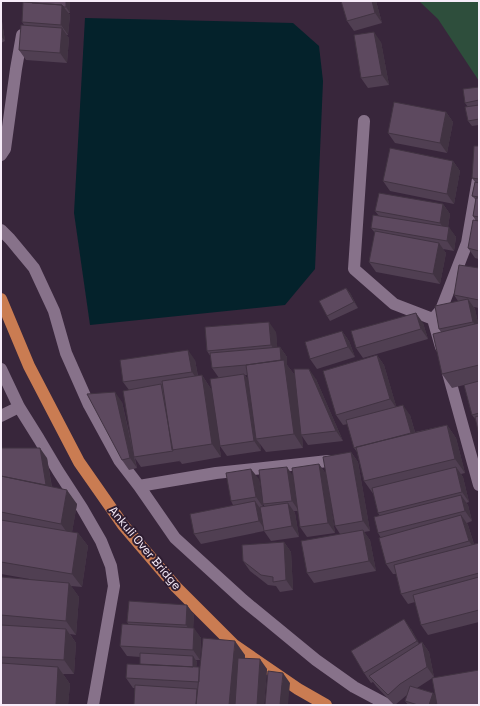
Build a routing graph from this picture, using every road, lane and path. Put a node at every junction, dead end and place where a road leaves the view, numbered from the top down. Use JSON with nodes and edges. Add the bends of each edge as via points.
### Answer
{"nodes":[{"id":1,"x":24,"y":24,"type":"edge"},
{"id":2,"x":364,"y":121,"type":"dead end"},
{"id":3,"x":1,"y":155,"type":"edge"},
{"id":4,"x":479,"y":173,"type":"edge"},
{"id":5,"x":1,"y":230,"type":"edge"},
{"id":6,"x":1,"y":299,"type":"edge"},
{"id":7,"x":433,"y":319,"type":"junction"},
{"id":8,"x":1,"y":369,"type":"edge"},
{"id":9,"x":19,"y":408,"type":"junction"},
{"id":10,"x":1,"y":416,"type":"edge"},
{"id":11,"x":328,"y":461,"type":"edge"},
{"id":12,"x":479,"y":485,"type":"edge"},
{"id":13,"x":139,"y":486,"type":"junction"},
{"id":14,"x":93,"y":705,"type":"edge"},
{"id":15,"x":326,"y":705,"type":"edge"},
{"id":16,"x":388,"y":705,"type":"edge"}],
"edges":[{"from":1,"to":3,"type":"street","via":[[5,148]]},
{"from":2,"to":7,"type":"street","via":[[354,269],[394,304]]},
{"from":4,"to":7,"type":"street","via":[[467,243],[441,310]]},
{"from":5,"to":13,"type":"street","via":[[34,268],[54,311],[66,353],[89,405],[119,460]]},
{"from":6,"to":15,"type":"main road","name":"Ankuli Over Bridge","via":[[29,366],[79,462],[123,525],[176,587],[234,645]]},
{"from":7,"to":12,"type":"street"},
{"from":8,"to":9,"type":"street"},
{"from":9,"to":10,"type":"street"},
{"from":9,"to":14,"type":"street","via":[[101,540],[111,566],[114,586]]},
{"from":11,"to":13,"type":"street"},
{"from":13,"to":16,"type":"street","via":[[174,538],[243,600],[316,660],[354,687]]}]}
